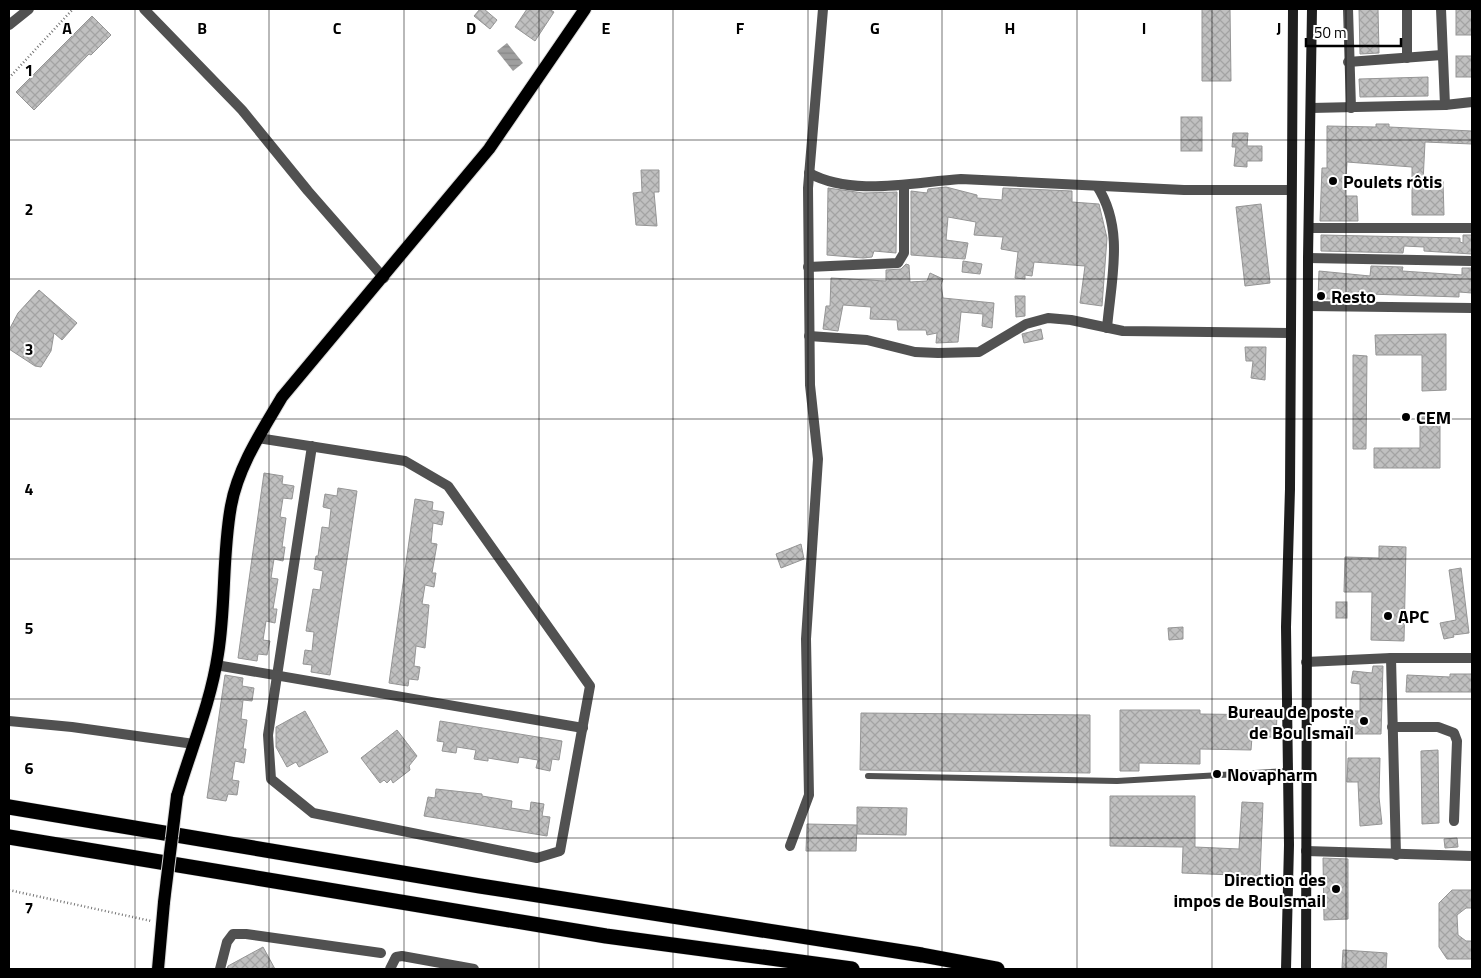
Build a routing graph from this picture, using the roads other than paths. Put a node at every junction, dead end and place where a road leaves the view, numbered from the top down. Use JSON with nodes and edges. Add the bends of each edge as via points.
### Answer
{"nodes":[{"id":1,"x":29,"y":9,"type":"edge"},
{"id":2,"x":144,"y":9,"type":"edge"},
{"id":3,"x":584,"y":9,"type":"edge"},
{"id":4,"x":823,"y":9,"type":"edge"},
{"id":5,"x":1293,"y":9,"type":"edge"},
{"id":6,"x":1312,"y":9,"type":"edge"},
{"id":7,"x":1348,"y":9,"type":"edge"},
{"id":8,"x":1406,"y":9,"type":"edge"},
{"id":9,"x":1441,"y":9,"type":"edge"},
{"id":10,"x":9,"y":25,"type":"edge"},
{"id":11,"x":1442,"y":55,"type":"junction"},
{"id":12,"x":1407,"y":58,"type":"junction"},
{"id":13,"x":1348,"y":62,"type":"junction"},
{"id":14,"x":1472,"y":102,"type":"edge"},
{"id":15,"x":1445,"y":105,"type":"junction"},
{"id":16,"x":1311,"y":108,"type":"junction"},
{"id":17,"x":1351,"y":108,"type":"junction"},
{"id":18,"x":809,"y":173,"type":"junction"},
{"id":19,"x":904,"y":185,"type":"junction"},
{"id":20,"x":1096,"y":186,"type":"junction"},
{"id":21,"x":1290,"y":190,"type":"junction"},
{"id":22,"x":1309,"y":228,"type":"junction"},
{"id":23,"x":1472,"y":228,"type":"edge"},
{"id":24,"x":1308,"y":258,"type":"junction"},
{"id":25,"x":1472,"y":261,"type":"edge"},
{"id":26,"x":808,"y":267,"type":"junction"},
{"id":27,"x":384,"y":278,"type":"junction"},
{"id":28,"x":1308,"y":306,"type":"junction"},
{"id":29,"x":1472,"y":308,"type":"edge"},
{"id":30,"x":1107,"y":328,"type":"junction"},
{"id":31,"x":1290,"y":333,"type":"junction"},
{"id":32,"x":809,"y":336,"type":"junction"},
{"id":33,"x":258,"y":438,"type":"junction"},
{"id":34,"x":312,"y":446,"type":"junction"},
{"id":35,"x":1391,"y":658,"type":"junction"},
{"id":36,"x":1472,"y":658,"type":"edge"},
{"id":37,"x":1306,"y":662,"type":"junction"},
{"id":38,"x":216,"y":665,"type":"junction"},
{"id":39,"x":277,"y":676,"type":"junction"},
{"id":40,"x":9,"y":721,"type":"edge"},
{"id":41,"x":1392,"y":727,"type":"junction"},
{"id":42,"x":583,"y":728,"type":"junction"},
{"id":43,"x":194,"y":744,"type":"junction"},
{"id":44,"x":1288,"y":771,"type":"junction"},
{"id":45,"x":868,"y":776,"type":"dead end"},
{"id":46,"x":9,"y":807,"type":"edge"},
{"id":47,"x":1454,"y":821,"type":"dead end"},
{"id":48,"x":9,"y":837,"type":"edge"},
{"id":49,"x":790,"y":846,"type":"dead end"},
{"id":50,"x":1306,"y":851,"type":"junction"},
{"id":51,"x":1396,"y":855,"type":"junction"},
{"id":52,"x":1472,"y":856,"type":"edge"},
{"id":53,"x":381,"y":953,"type":"dead end"},
{"id":54,"x":158,"y":969,"type":"edge"},
{"id":55,"x":220,"y":969,"type":"edge"},
{"id":56,"x":390,"y":969,"type":"edge"},
{"id":57,"x":474,"y":969,"type":"edge"},
{"id":58,"x":852,"y":969,"type":"edge"},
{"id":59,"x":997,"y":969,"type":"edge"},
{"id":60,"x":1286,"y":969,"type":"edge"},
{"id":61,"x":1306,"y":969,"type":"edge"}],
"edges":[{"from":1,"to":10,"type":"street"},
{"from":2,"to":27,"type":"street","via":[[242,110]]},
{"from":3,"to":27,"type":"main road","via":[[490,149]]},
{"from":4,"to":18,"type":"street"},
{"from":5,"to":21,"type":"main road"},
{"from":6,"to":16,"type":"main road"},
{"from":7,"to":13,"type":"street"},
{"from":8,"to":12,"type":"street"},
{"from":9,"to":11,"type":"street"},
{"from":11,"to":12,"type":"street"},
{"from":11,"to":15,"type":"street"},
{"from":12,"to":13,"type":"street"},
{"from":13,"to":17,"type":"street"},
{"from":14,"to":15,"type":"street"},
{"from":15,"to":17,"type":"street"},
{"from":16,"to":17,"type":"street"},
{"from":16,"to":22,"type":"main road"},
{"from":18,"to":19,"type":"street","via":[[841,185]]},
{"from":18,"to":26,"type":"street"},
{"from":19,"to":20,"type":"street","via":[[961,179]]},
{"from":19,"to":26,"type":"street","via":[[904,253],[898,263]]},
{"from":20,"to":21,"type":"street"},
{"from":20,"to":30,"type":"street","via":[[1109,208],[1114,233]]},
{"from":21,"to":31,"type":"main road"},
{"from":22,"to":23,"type":"street"},
{"from":22,"to":24,"type":"main road"},
{"from":24,"to":25,"type":"street"},
{"from":24,"to":28,"type":"main road"},
{"from":26,"to":32,"type":"street"},
{"from":27,"to":33,"type":"main road","via":[[282,397]]},
{"from":28,"to":29,"type":"street"},
{"from":28,"to":37,"type":"main road"},
{"from":30,"to":31,"type":"street","via":[[1123,331]]},
{"from":30,"to":32,"type":"street","via":[[1048,318],[1026,324],[979,352],[916,352],[867,340]]},
{"from":31,"to":44,"type":"main road","via":[[1286,627]]},
{"from":32,"to":49,"type":"street","via":[[810,385],[818,459],[806,639],[809,795]]},
{"from":33,"to":34,"type":"street"},
{"from":33,"to":38,"type":"main road","via":[[240,474],[231,505],[225,554],[223,619]]},
{"from":34,"to":39,"type":"street"},
{"from":34,"to":42,"type":"street","via":[[405,461],[448,486],[590,686]]},
{"from":35,"to":36,"type":"street"},
{"from":35,"to":37,"type":"street"},
{"from":35,"to":41,"type":"street"},
{"from":37,"to":50,"type":"main road"},
{"from":38,"to":39,"type":"street"},
{"from":38,"to":43,"type":"main road"},
{"from":39,"to":42,"type":"street"},
{"from":39,"to":42,"type":"street","via":[[268,735],[271,779],[313,813],[537,858],[560,851]]},
{"from":40,"to":43,"type":"street"},
{"from":41,"to":47,"type":"street","via":[[1438,728],[1454,733],[1457,741]]},
{"from":41,"to":51,"type":"street"},
{"from":43,"to":54,"type":"main road","bridge":true,"via":[[177,796]]},
{"from":44,"to":45,"type":"lane","via":[[1117,781]]},
{"from":44,"to":60,"type":"main road"},
{"from":46,"to":59,"type":"highway"},
{"from":48,"to":58,"type":"highway","via":[[606,936]]},
{"from":50,"to":51,"type":"street"},
{"from":50,"to":61,"type":"main road"},
{"from":51,"to":52,"type":"street"},
{"from":53,"to":55,"type":"street","via":[[233,934],[226,942]]},
{"from":56,"to":57,"type":"street","via":[[396,957],[402,956]]}]}
